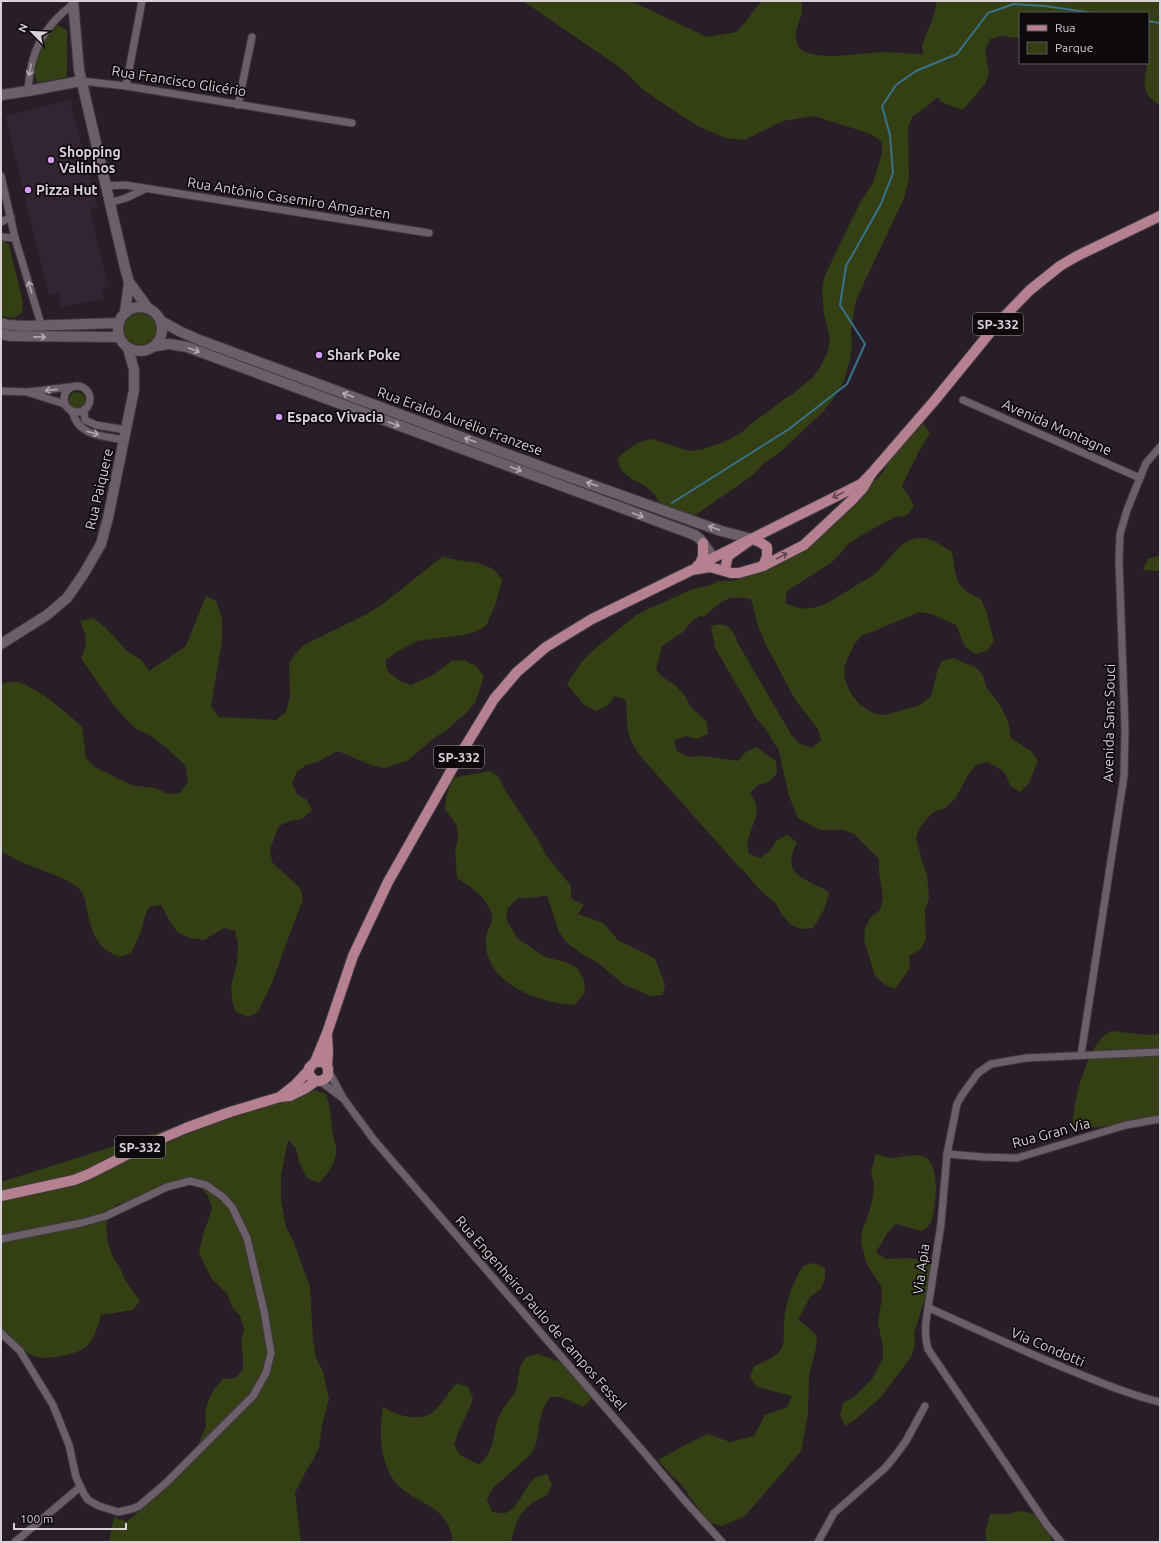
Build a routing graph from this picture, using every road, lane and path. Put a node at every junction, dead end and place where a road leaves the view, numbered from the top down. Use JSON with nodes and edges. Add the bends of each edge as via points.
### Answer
{"nodes":[{"id":1,"x":142,"y":1,"type":"edge"},
{"id":2,"x":73,"y":3,"type":"edge"},
{"id":3,"x":252,"y":37,"type":"dead end"},
{"id":4,"x":81,"y":81,"type":"junction"},
{"id":5,"x":126,"y":86,"type":"junction"},
{"id":6,"x":28,"y":91,"type":"junction"},
{"id":7,"x":1,"y":94,"type":"edge"},
{"id":8,"x":238,"y":105,"type":"junction"},
{"id":9,"x":352,"y":123,"type":"dead end"},
{"id":10,"x":1,"y":176,"type":"edge"},
{"id":11,"x":105,"y":186,"type":"junction"},
{"id":12,"x":145,"y":189,"type":"junction"},
{"id":13,"x":110,"y":202,"type":"junction"},
{"id":14,"x":1160,"y":216,"type":"edge"},
{"id":15,"x":11,"y":217,"type":"junction"},
{"id":16,"x":1,"y":222,"type":"edge"},
{"id":17,"x":429,"y":233,"type":"dead end"},
{"id":18,"x":1,"y":236,"type":"edge"},
{"id":19,"x":15,"y":238,"type":"junction"},
{"id":20,"x":129,"y":282,"type":"junction"},
{"id":21,"x":148,"y":308,"type":"junction"},
{"id":22,"x":125,"y":313,"type":"junction"},
{"id":23,"x":161,"y":321,"type":"junction"},
{"id":24,"x":1,"y":323,"type":"edge"},
{"id":25,"x":119,"y":323,"type":"junction"},
{"id":26,"x":41,"y":324,"type":"junction"},
{"id":27,"x":1,"y":334,"type":"edge"},
{"id":28,"x":119,"y":337,"type":"junction"},
{"id":29,"x":128,"y":348,"type":"junction"},
{"id":30,"x":152,"y":348,"type":"junction"},
{"id":31,"x":134,"y":370,"type":"junction"},
{"id":32,"x":74,"y":386,"type":"junction"},
{"id":33,"x":1,"y":391,"type":"edge"},
{"id":34,"x":28,"y":392,"type":"junction"},
{"id":35,"x":963,"y":400,"type":"dead end"},
{"id":36,"x":64,"y":404,"type":"junction"},
{"id":37,"x":84,"y":410,"type":"junction"},
{"id":38,"x":72,"y":411,"type":"junction"},
{"id":39,"x":125,"y":434,"type":"junction"},
{"id":40,"x":1160,"y":447,"type":"edge"},
{"id":41,"x":871,"y":474,"type":"junction"},
{"id":42,"x":1140,"y":478,"type":"junction"},
{"id":43,"x":752,"y":539,"type":"junction"},
{"id":44,"x":703,"y":543,"type":"junction"},
{"id":45,"x":713,"y":557,"type":"junction"},
{"id":46,"x":763,"y":566,"type":"junction"},
{"id":47,"x":696,"y":567,"type":"junction"},
{"id":48,"x":728,"y":572,"type":"junction"},
{"id":49,"x":1,"y":644,"type":"edge"},
{"id":50,"x":327,"y":1033,"type":"junction"},
{"id":51,"x":1160,"y":1052,"type":"edge"},
{"id":52,"x":1081,"y":1055,"type":"junction"},
{"id":53,"x":312,"y":1066,"type":"junction"},
{"id":54,"x":328,"y":1068,"type":"junction"},
{"id":55,"x":318,"y":1081,"type":"junction"},
{"id":56,"x":280,"y":1097,"type":"junction"},
{"id":57,"x":343,"y":1098,"type":"junction"},
{"id":58,"x":1160,"y":1119,"type":"edge"},
{"id":59,"x":947,"y":1154,"type":"junction"},
{"id":60,"x":1,"y":1196,"type":"edge"},
{"id":61,"x":1,"y":1239,"type":"edge"},
{"id":62,"x":929,"y":1308,"type":"junction"},
{"id":63,"x":1,"y":1333,"type":"edge"},
{"id":64,"x":1160,"y":1402,"type":"edge"},
{"id":65,"x":925,"y":1406,"type":"dead end"},
{"id":66,"x":80,"y":1487,"type":"junction"},
{"id":67,"x":15,"y":1542,"type":"edge"},
{"id":68,"x":722,"y":1542,"type":"edge"},
{"id":69,"x":818,"y":1542,"type":"edge"},
{"id":70,"x":1061,"y":1542,"type":"edge"}],
"edges":[{"from":1,"to":5,"type":"street"},
{"from":2,"to":4,"type":"main road"},
{"from":2,"to":6,"type":"street","one_way":true,"via":[[57,18],[39,42],[29,74]]},
{"from":3,"to":8,"type":"street"},
{"from":4,"to":5,"type":"street","name":"Rua Francisco Glicério"},
{"from":4,"to":6,"type":"main road","name":"Rua Francisco Glicério"},
{"from":4,"to":11,"type":"main road"},
{"from":5,"to":8,"type":"street","name":"Rua Francisco Glicério"},
{"from":6,"to":7,"type":"main road","name":"Rua Francisco Glicério"},
{"from":8,"to":9,"type":"street","name":"Rua Francisco Glicério"},
{"from":10,"to":15,"type":"street"},
{"from":11,"to":12,"type":"street","name":"Rua Antônio Casemiro Amgarten","via":[[125,185]]},
{"from":11,"to":13,"type":"main road"},
{"from":12,"to":13,"type":"street"},
{"from":12,"to":17,"type":"street","name":"Rua Antônio Casemiro Amgarten"},
{"from":13,"to":20,"type":"main road"},
{"from":14,"to":41,"type":"main road","number":"SP-332","via":[[1077,256],[1039,281],[998,324]]},
{"from":15,"to":16,"type":"street"},
{"from":15,"to":19,"type":"street"},
{"from":18,"to":19,"type":"street"},
{"from":26,"to":19,"type":"street","one_way":true},
{"from":20,"to":21,"type":"main road"},
{"from":20,"to":22,"type":"main road"},
{"from":21,"to":22,"type":"main road","via":[[136,307]]},
{"from":21,"to":23,"type":"main road","via":[[154,311]]},
{"from":22,"to":25,"type":"main road"},
{"from":23,"to":30,"type":"main road","via":[[161,338]]},
{"from":43,"to":23,"type":"main road","name":"Rua Eraldo Aurélio Franzese","one_way":true,"via":[[721,531],[545,468],[202,341]]},
{"from":24,"to":26,"type":"main road","via":[[24,326]]},
{"from":25,"to":26,"type":"main road"},
{"from":25,"to":28,"type":"main road"},
{"from":27,"to":28,"type":"main road","one_way":true},
{"from":28,"to":29,"type":"main road"},
{"from":29,"to":30,"type":"main road","via":[[138,352]]},
{"from":29,"to":31,"type":"main road","name":"Rua Paiquere"},
{"from":30,"to":31,"type":"main road"},
{"from":30,"to":44,"type":"main road","name":"Rua Eraldo Aurélio Franzese","one_way":true,"via":[[169,344],[187,347],[695,535]]},
{"from":31,"to":39,"type":"main road","name":"Rua Paiquere","via":[[134,390]]},
{"from":32,"to":34,"type":"street","one_way":true},
{"from":32,"to":36,"type":"street","via":[[66,391]]},
{"from":32,"to":37,"type":"street","via":[[83,387],[89,394],[89,403]]},
{"from":33,"to":34,"type":"street"},
{"from":34,"to":36,"type":"street"},
{"from":35,"to":42,"type":"street","name":"Avenida Montagne"},
{"from":36,"to":38,"type":"street"},
{"from":37,"to":38,"type":"street"},
{"from":37,"to":39,"type":"street","via":[[85,420]]},
{"from":38,"to":39,"type":"street","one_way":true,"via":[[77,425],[88,433]]},
{"from":39,"to":49,"type":"main road","name":"Rua Paiquere","via":[[101,544],[67,598],[47,615]]},
{"from":40,"to":42,"type":"street","name":"Avenida Sans Souci","via":[[1146,463]]},
{"from":41,"to":43,"type":"main road","number":"SP-332","one_way":true,"via":[[855,487]]},
{"from":46,"to":41,"type":"main road","number":"SP-332","one_way":true,"via":[[804,545],[816,535],[863,488]]},
{"from":42,"to":52,"type":"street","name":"Avenida Sans Souci","via":[[1120,534],[1124,776]]},
{"from":43,"to":45,"type":"main road","number":"SP-332"},
{"from":43,"to":46,"type":"main road","via":[[767,547]]},
{"from":43,"to":48,"type":"main road","via":[[728,556]]},
{"from":44,"to":45,"type":"main road","name":"Rua Eraldo Aurélio Franzese"},
{"from":44,"to":47,"type":"main road","via":[[703,556]]},
{"from":45,"to":47,"type":"main road","number":"SP-332"},
{"from":45,"to":48,"type":"main road"},
{"from":46,"to":48,"type":"main road","number":"SP-332","via":[[739,573]]},
{"from":47,"to":48,"type":"main road","number":"SP-332","via":[[710,567]]},
{"from":47,"to":50,"type":"main road","number":"SP-332","via":[[592,619],[546,647],[517,672],[494,699],[388,882],[353,956]]},
{"from":50,"to":53,"type":"main road","number":"SP-332"},
{"from":50,"to":54,"type":"main road","number":"SP-332"},
{"from":51,"to":52,"type":"street","name":"Via Apia"},
{"from":52,"to":59,"type":"street","name":"Via Apia","via":[[1005,1061],[991,1064],[978,1073],[957,1104]]},
{"from":53,"to":54,"type":"main road","via":[[321,1061]]},
{"from":53,"to":55,"type":"main road","via":[[310,1077]]},
{"from":53,"to":56,"type":"main road","number":"SP-332"},
{"from":54,"to":55,"type":"main road","number":"SP-332","via":[[326,1078]]},
{"from":54,"to":57,"type":"street","name":"Rua Engenheiro Paulo de Campos Fessel"},
{"from":55,"to":56,"type":"main road","number":"SP-332","via":[[290,1096]]},
{"from":55,"to":57,"type":"street","name":"Rua Engenheiro Paulo de Campos Fessel"},
{"from":56,"to":60,"type":"main road","number":"SP-332","via":[[186,1128],[142,1146],[74,1180]]},
{"from":57,"to":68,"type":"street","name":"Rua Engenheiro Paulo de Campos Fessel","via":[[374,1140]]},
{"from":58,"to":59,"type":"street","name":"Rua Gran Via","via":[[1126,1125],[1017,1158]]},
{"from":59,"to":62,"type":"street","name":"Via Apia","via":[[941,1224]]},
{"from":61,"to":66,"type":"street","via":[[106,1216],[167,1187],[190,1181],[206,1185],[223,1197],[232,1207],[246,1238],[264,1311],[271,1353],[266,1373],[253,1396],[166,1483],[139,1506],[118,1512],[99,1506],[88,1500]]},
{"from":62,"to":64,"type":"street","name":"Via Condotti","via":[[1103,1384]]},
{"from":62,"to":70,"type":"street","name":"Via Apia","via":[[925,1335],[928,1349]]},
{"from":63,"to":66,"type":"street","via":[[20,1351],[53,1405]]},
{"from":65,"to":69,"type":"street","via":[[895,1456],[834,1513]]},
{"from":66,"to":67,"type":"street"}]}
